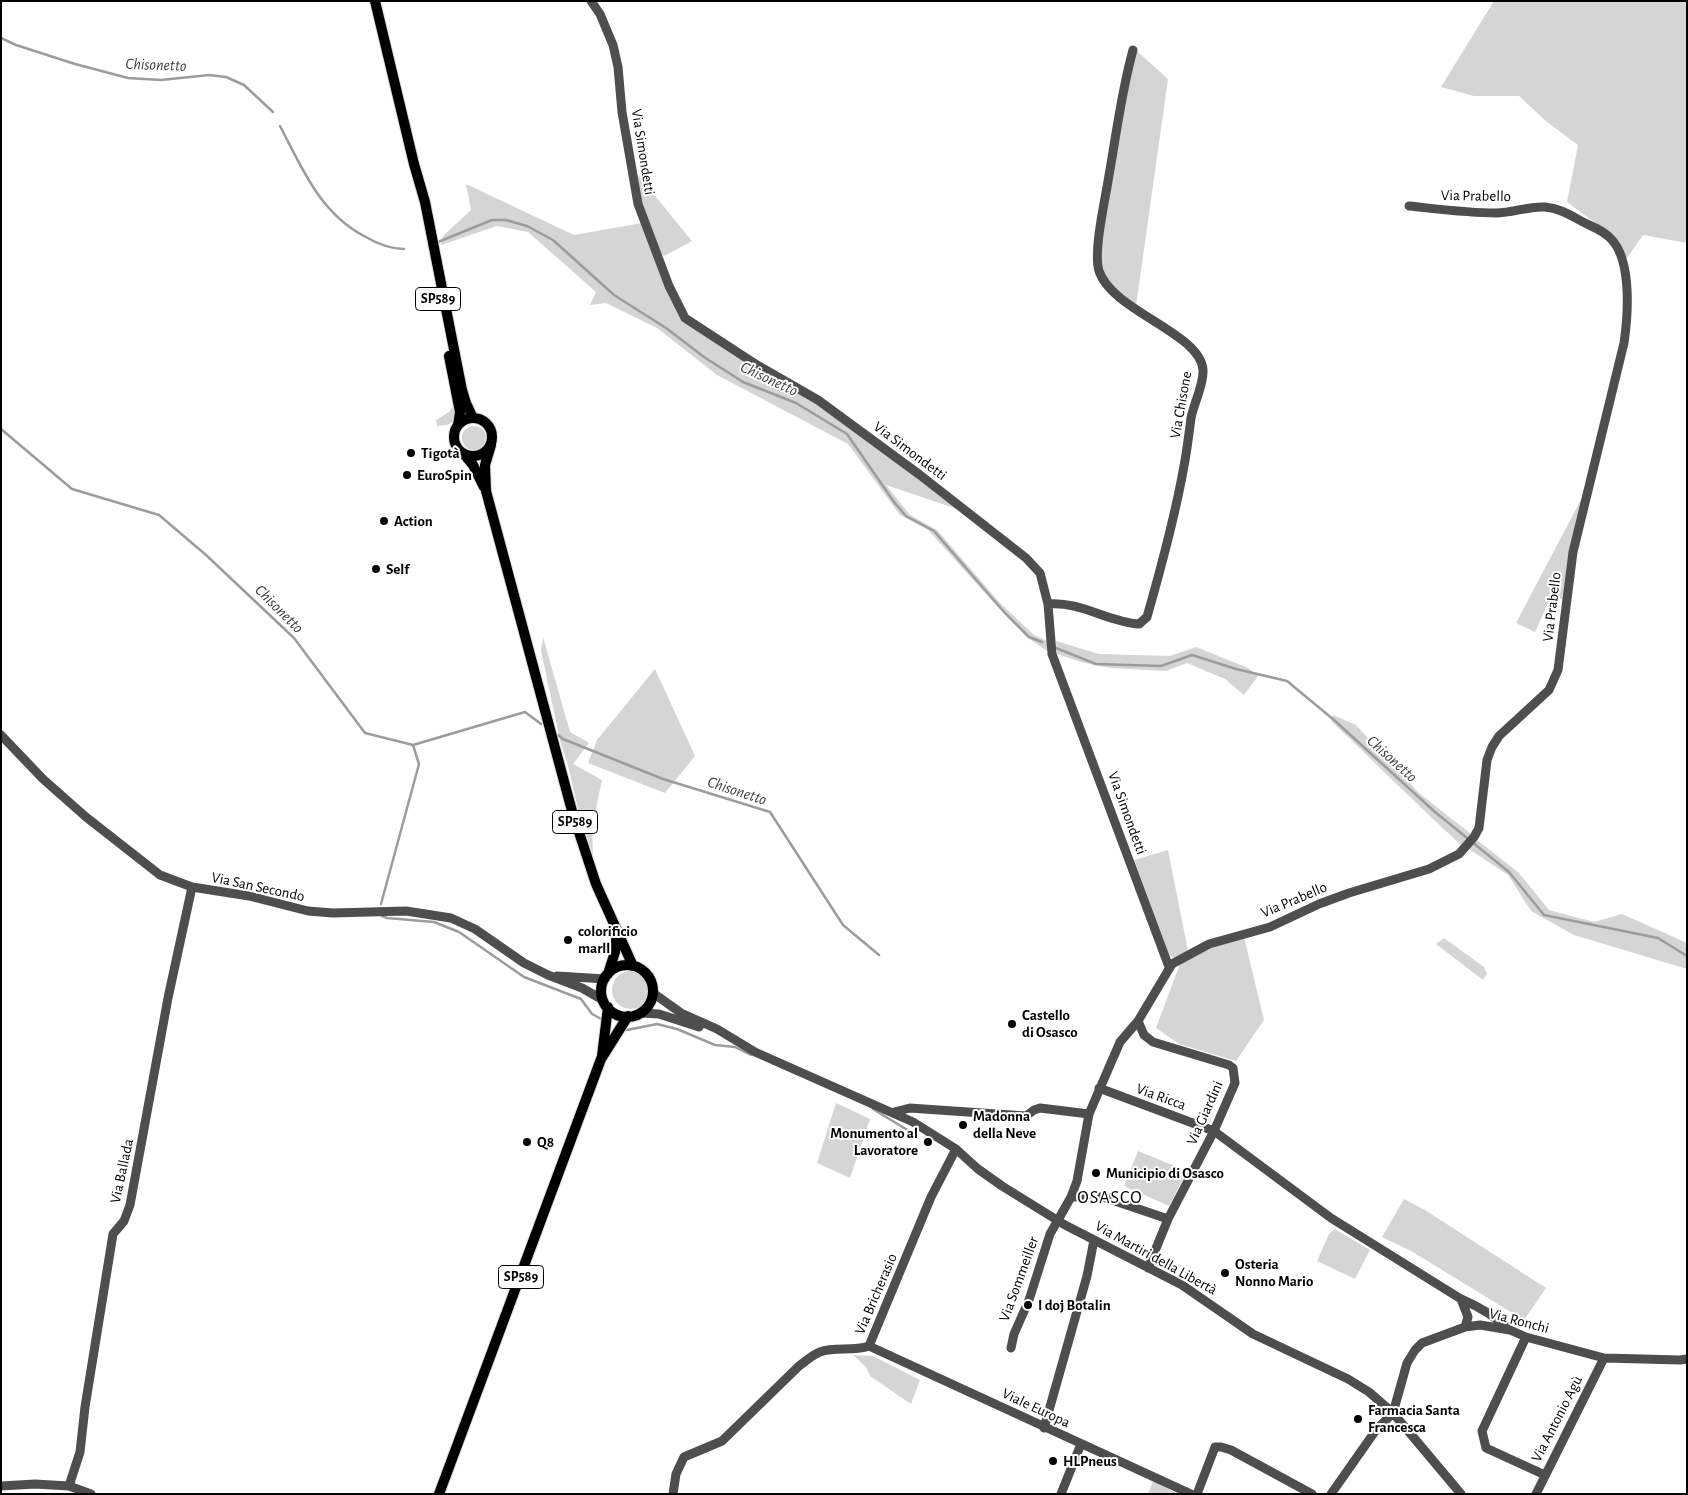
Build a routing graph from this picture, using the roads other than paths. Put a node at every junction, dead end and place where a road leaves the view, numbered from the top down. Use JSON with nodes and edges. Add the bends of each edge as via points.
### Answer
{"nodes":[{"id":1,"x":375,"y":1,"type":"edge"},
{"id":2,"x":592,"y":1,"type":"edge"},
{"id":3,"x":1133,"y":50,"type":"dead end"},
{"id":4,"x":416,"y":173,"type":"junction"},
{"id":5,"x":1409,"y":206,"type":"dead end"},
{"id":6,"x":473,"y":418,"type":"junction"},
{"id":7,"x":458,"y":425,"type":"junction"},
{"id":8,"x":490,"y":445,"type":"junction"},
{"id":9,"x":464,"y":454,"type":"junction"},
{"id":10,"x":486,"y":491,"type":"junction"},
{"id":11,"x":1048,"y":604,"type":"junction"},
{"id":12,"x":1,"y":735,"type":"edge"},
{"id":13,"x":192,"y":887,"type":"junction"},
{"id":14,"x":617,"y":930,"type":"junction"},
{"id":15,"x":634,"y":966,"type":"junction"},
{"id":16,"x":1169,"y":967,"type":"junction"},
{"id":17,"x":548,"y":975,"type":"junction"},
{"id":18,"x":606,"y":976,"type":"junction"},
{"id":19,"x":653,"y":993,"type":"junction"},
{"id":20,"x":606,"y":1004,"type":"junction"},
{"id":21,"x":641,"y":1013,"type":"junction"},
{"id":22,"x":628,"y":1016,"type":"junction"},
{"id":23,"x":1138,"y":1021,"type":"junction"},
{"id":24,"x":732,"y":1039,"type":"junction"},
{"id":25,"x":602,"y":1059,"type":"junction"},
{"id":26,"x":1099,"y":1088,"type":"junction"},
{"id":27,"x":894,"y":1112,"type":"junction"},
{"id":28,"x":1089,"y":1114,"type":"junction"},
{"id":29,"x":1214,"y":1131,"type":"junction"},
{"id":30,"x":956,"y":1149,"type":"junction"},
{"id":31,"x":1071,"y":1196,"type":"junction"},
{"id":32,"x":1057,"y":1219,"type":"junction"},
{"id":33,"x":1168,"y":1219,"type":"junction"},
{"id":34,"x":1094,"y":1240,"type":"junction"},
{"id":35,"x":1148,"y":1268,"type":"junction"},
{"id":36,"x":1461,"y":1299,"type":"junction"},
{"id":37,"x":1465,"y":1327,"type":"junction"},
{"id":38,"x":1510,"y":1330,"type":"junction"},
{"id":39,"x":1526,"y":1337,"type":"junction"},
{"id":40,"x":869,"y":1346,"type":"junction"},
{"id":41,"x":1011,"y":1348,"type":"dead end"},
{"id":42,"x":1604,"y":1358,"type":"junction"},
{"id":43,"x":1687,"y":1359,"type":"edge"},
{"id":44,"x":1393,"y":1413,"type":"junction"},
{"id":45,"x":1044,"y":1428,"type":"junction"},
{"id":46,"x":1081,"y":1444,"type":"junction"},
{"id":47,"x":1545,"y":1475,"type":"junction"},
{"id":48,"x":1,"y":1486,"type":"edge"},
{"id":49,"x":70,"y":1486,"type":"junction"},
{"id":50,"x":1062,"y":1492,"type":"edge"},
{"id":51,"x":92,"y":1494,"type":"edge"},
{"id":52,"x":440,"y":1494,"type":"edge"},
{"id":53,"x":673,"y":1494,"type":"edge"},
{"id":54,"x":1191,"y":1494,"type":"edge"},
{"id":55,"x":1197,"y":1494,"type":"edge"},
{"id":56,"x":1312,"y":1494,"type":"edge"},
{"id":57,"x":1331,"y":1494,"type":"edge"},
{"id":58,"x":1461,"y":1494,"type":"edge"},
{"id":59,"x":1536,"y":1494,"type":"edge"}],
"edges":[{"from":1,"to":4,"type":"main road","number":"SP589"},
{"from":2,"to":11,"type":"street","name":"Via Simondetti","via":[[613,45],[638,204],[669,286],[685,318],[756,365],[818,400],[1026,558],[1040,573]]},
{"from":3,"to":11,"type":"street","name":"Via Chisone","via":[[1125,77],[1101,222],[1098,270],[1105,282],[1127,303],[1190,346],[1199,356],[1203,370],[1184,469],[1147,617],[1140,624],[1128,623],[1062,602]]},
{"from":4,"to":6,"type":"main road","number":"SP589","via":[[425,202],[462,390]]},
{"from":4,"to":7,"type":"main road","number":"SP589","via":[[460,412]]},
{"from":5,"to":16,"type":"street","name":"Via Prabello","via":[[1497,213],[1528,208],[1559,209],[1600,230],[1620,253],[1626,279],[1627,323],[1573,552],[1558,670],[1549,690],[1499,736],[1492,747],[1487,760],[1479,828],[1459,854],[1429,869],[1319,904],[1270,927],[1209,944]]},
{"from":6,"to":7,"type":"main road"},
{"from":6,"to":8,"type":"main road","number":"SP589","via":[[489,427]]},
{"from":7,"to":9,"type":"main road","number":"SP589","via":[[454,442]]},
{"from":8,"to":9,"type":"main road","via":[[476,456]]},
{"from":8,"to":10,"type":"main road","number":"SP589","via":[[485,465]]},
{"from":9,"to":10,"type":"main road","number":"SP589","via":[[473,464]]},
{"from":10,"to":14,"type":"main road","number":"SP589","via":[[572,811],[596,884]]},
{"from":11,"to":16,"type":"street","name":"Via Simondetti","via":[[1052,654]]},
{"from":12,"to":13,"type":"street","name":"Via San Secondo","via":[[43,779],[86,817],[160,875]]},
{"from":13,"to":17,"type":"street","name":"Via San Secondo","via":[[249,896],[308,911],[406,911],[451,918],[475,929],[524,963]]},
{"from":13,"to":49,"type":"street","name":"Via Ballada","via":[[130,1205],[124,1221],[113,1234],[80,1452]]},
{"from":14,"to":15,"type":"main road","number":"SP589"},
{"from":14,"to":18,"type":"main road","number":"SP589","via":[[615,952]]},
{"from":15,"to":18,"type":"main road","via":[[620,966]]},
{"from":15,"to":19,"type":"main road","number":"SP589","via":[[646,973]]},
{"from":16,"to":23,"type":"street","name":"Via Sommeiller"},
{"from":17,"to":18,"type":"street"},
{"from":17,"to":20,"type":"street","name":"Via San Secondo","via":[[582,988]]},
{"from":18,"to":20,"type":"main road","number":"SP589","via":[[602,986]]},
{"from":19,"to":21,"type":"main road"},
{"from":19,"to":24,"type":"street","number":"SP589","via":[[681,1013]]},
{"from":20,"to":22,"type":"main road","via":[[614,1012]]},
{"from":20,"to":25,"type":"main road","number":"SP589"},
{"from":21,"to":22,"type":"main road","number":"SP589"},
{"from":21,"to":24,"type":"street","number":"SP589","via":[[659,1014]]},
{"from":22,"to":25,"type":"main road","number":"SP589"},
{"from":23,"to":26,"type":"street","name":"Via Sommeiller","via":[[1120,1042]]},
{"from":23,"to":29,"type":"street","name":"Via Giardini","via":[[1144,1035],[1153,1042],[1233,1068],[1236,1083]]},
{"from":24,"to":27,"type":"street","name":"Via Martiri della Libertà","number":"SP589","via":[[796,1071]]},
{"from":25,"to":52,"type":"main road","number":"SP589"},
{"from":26,"to":28,"type":"street","name":"Via Sommeiller"},
{"from":26,"to":29,"type":"street","name":"Via Ricca"},
{"from":27,"to":28,"type":"street","via":[[910,1108],[1026,1116],[1040,1108]]},
{"from":27,"to":30,"type":"street","name":"Via Martiri della Libertà","number":"SP589"},
{"from":28,"to":31,"type":"street","name":"Via Sommeiller","via":[[1077,1181]]},
{"from":29,"to":33,"type":"street","name":"Via Giardini"},
{"from":29,"to":36,"type":"street","name":"Via Ricca","via":[[1331,1218]]},
{"from":30,"to":32,"type":"street","name":"Via Martiri della Libertà","number":"SP589","via":[[978,1169]]},
{"from":30,"to":40,"type":"street","name":"Via Bricherasio","via":[[931,1198]]},
{"from":31,"to":32,"type":"street","name":"Via Sommeiller"},
{"from":31,"to":33,"type":"street","via":[[1103,1197]]},
{"from":32,"to":34,"type":"street","name":"Via Martiri della Libertà","number":"SP589"},
{"from":32,"to":41,"type":"street","name":"Via Sommeiller"},
{"from":33,"to":35,"type":"street","name":"Via Giardini"},
{"from":34,"to":35,"type":"street","name":"Via Martiri della Libertà","number":"SP589"},
{"from":34,"to":45,"type":"street"},
{"from":35,"to":44,"type":"street","name":"Via Martiri della Libertà","number":"SP589","via":[[1182,1285],[1253,1334],[1348,1379]]},
{"from":36,"to":37,"type":"street","via":[[1468,1317]]},
{"from":36,"to":38,"type":"street","name":"Via Ricca","via":[[1497,1317]]},
{"from":37,"to":38,"type":"street","name":"Via Ronchi","via":[[1480,1325]]},
{"from":37,"to":44,"type":"street","name":"Via Ronchi","via":[[1422,1343],[1415,1350]]},
{"from":38,"to":39,"type":"street","name":"Via Ronchi"},
{"from":39,"to":42,"type":"street","name":"Via Ronchi"},
{"from":39,"to":47,"type":"street","via":[[1482,1431],[1486,1448]]},
{"from":40,"to":45,"type":"street","name":"Viale Europa"},
{"from":40,"to":53,"type":"street","name":"Via Bricherasio","via":[[858,1350],[821,1351],[810,1357],[722,1441],[684,1458],[676,1474]]},
{"from":42,"to":43,"type":"street","name":"Via Ronchi"},
{"from":42,"to":47,"type":"street","name":"Via Antonio Agù"},
{"from":44,"to":57,"type":"street","via":[[1376,1430]]},
{"from":44,"to":58,"type":"street","name":"Via Martiri della Libertà","number":"SP589"},
{"from":45,"to":46,"type":"street","name":"Viale Europa"},
{"from":46,"to":50,"type":"street"},
{"from":46,"to":54,"type":"street","name":"Viale Europa"},
{"from":47,"to":59,"type":"street","name":"Via Antonio Agù"},
{"from":48,"to":49,"type":"street"},
{"from":49,"to":51,"type":"street"},
{"from":55,"to":56,"type":"street","via":[[1215,1447],[1231,1450]]}]}
